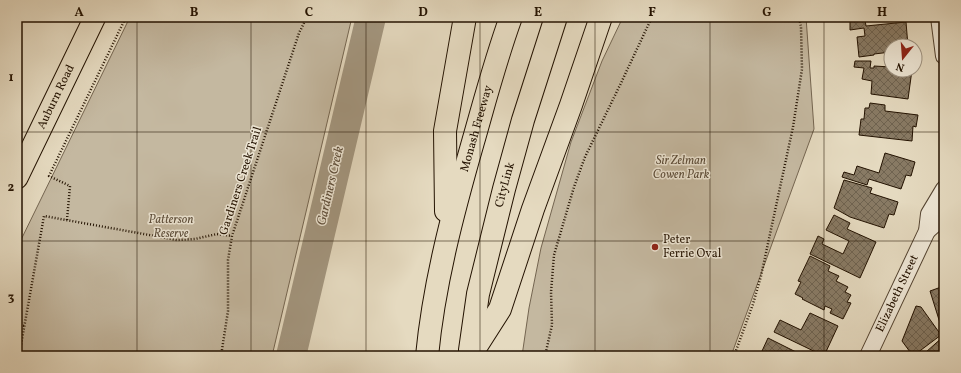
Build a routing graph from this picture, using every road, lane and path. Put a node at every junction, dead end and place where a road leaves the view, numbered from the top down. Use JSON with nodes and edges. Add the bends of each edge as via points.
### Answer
{"nodes":[{"id":1,"x":95,"y":17,"type":"edge"},
{"id":2,"x":126,"y":17,"type":"edge"},
{"id":3,"x":308,"y":17,"type":"edge"},
{"id":4,"x":465,"y":17,"type":"edge"},
{"id":5,"x":511,"y":17,"type":"edge"},
{"id":6,"x":556,"y":17,"type":"edge"},
{"id":7,"x":601,"y":17,"type":"edge"},
{"id":8,"x":652,"y":17,"type":"edge"},
{"id":9,"x":799,"y":17,"type":"edge"},
{"id":10,"x":939,"y":17,"type":"edge"},
{"id":11,"x":944,"y":56,"type":"edge"},
{"id":12,"x":17,"y":178,"type":"edge"},
{"id":13,"x":944,"y":188,"type":"edge"},
{"id":14,"x":944,"y":216,"type":"edge"},
{"id":15,"x":67,"y":220,"type":"junction"},
{"id":16,"x":927,"y":231,"type":"junction"},
{"id":17,"x":232,"y":236,"type":"junction"},
{"id":18,"x":446,"y":242,"type":"junction"},
{"id":19,"x":17,"y":325,"type":"edge"},
{"id":20,"x":25,"y":326,"type":"junction"},
{"id":21,"x":19,"y":356,"type":"edge"},
{"id":22,"x":221,"y":356,"type":"edge"},
{"id":23,"x":426,"y":356,"type":"edge"},
{"id":24,"x":470,"y":356,"type":"edge"},
{"id":25,"x":545,"y":356,"type":"edge"},
{"id":26,"x":734,"y":356,"type":"edge"},
{"id":27,"x":868,"y":356,"type":"edge"}],
"edges":[{"from":1,"to":12,"type":"main road","name":"Auburn Road"},
{"from":2,"to":15,"type":"path","via":[[49,176],[70,186]]},
{"from":3,"to":17,"type":"path","name":"Gardiners Creek Trail","via":[[299,33]]},
{"from":4,"to":18,"type":"highway","via":[[445,130]]},
{"from":5,"to":18,"type":"highway","name":"Monash Freeway","via":[[477,126]]},
{"from":6,"to":24,"type":"highway","name":"CityLink","via":[[504,189],[478,294]]},
{"from":7,"to":24,"type":"highway","via":[[532,209],[500,310]]},
{"from":8,"to":25,"type":"path","via":[[585,157],[574,187],[554,255],[552,325]]},
{"from":9,"to":26,"type":"path","via":[[802,69],[793,126],[761,276]]},
{"from":10,"to":11,"type":"street"},
{"from":13,"to":16,"type":"street","name":"Elizabeth Street","via":[[929,214]]},
{"from":14,"to":16,"type":"street","name":"Elizabeth Street"},
{"from":15,"to":17,"type":"path","via":[[177,240],[217,234]]},
{"from":15,"to":20,"type":"path","via":[[44,216]]},
{"from":16,"to":27,"type":"street","name":"Elizabeth Street"},
{"from":17,"to":22,"type":"path","name":"Gardiners Creek Trail","via":[[228,260],[228,311]]},
{"from":18,"to":23,"type":"highway"},
{"from":19,"to":20,"type":"path"},
{"from":20,"to":21,"type":"path"}]}
